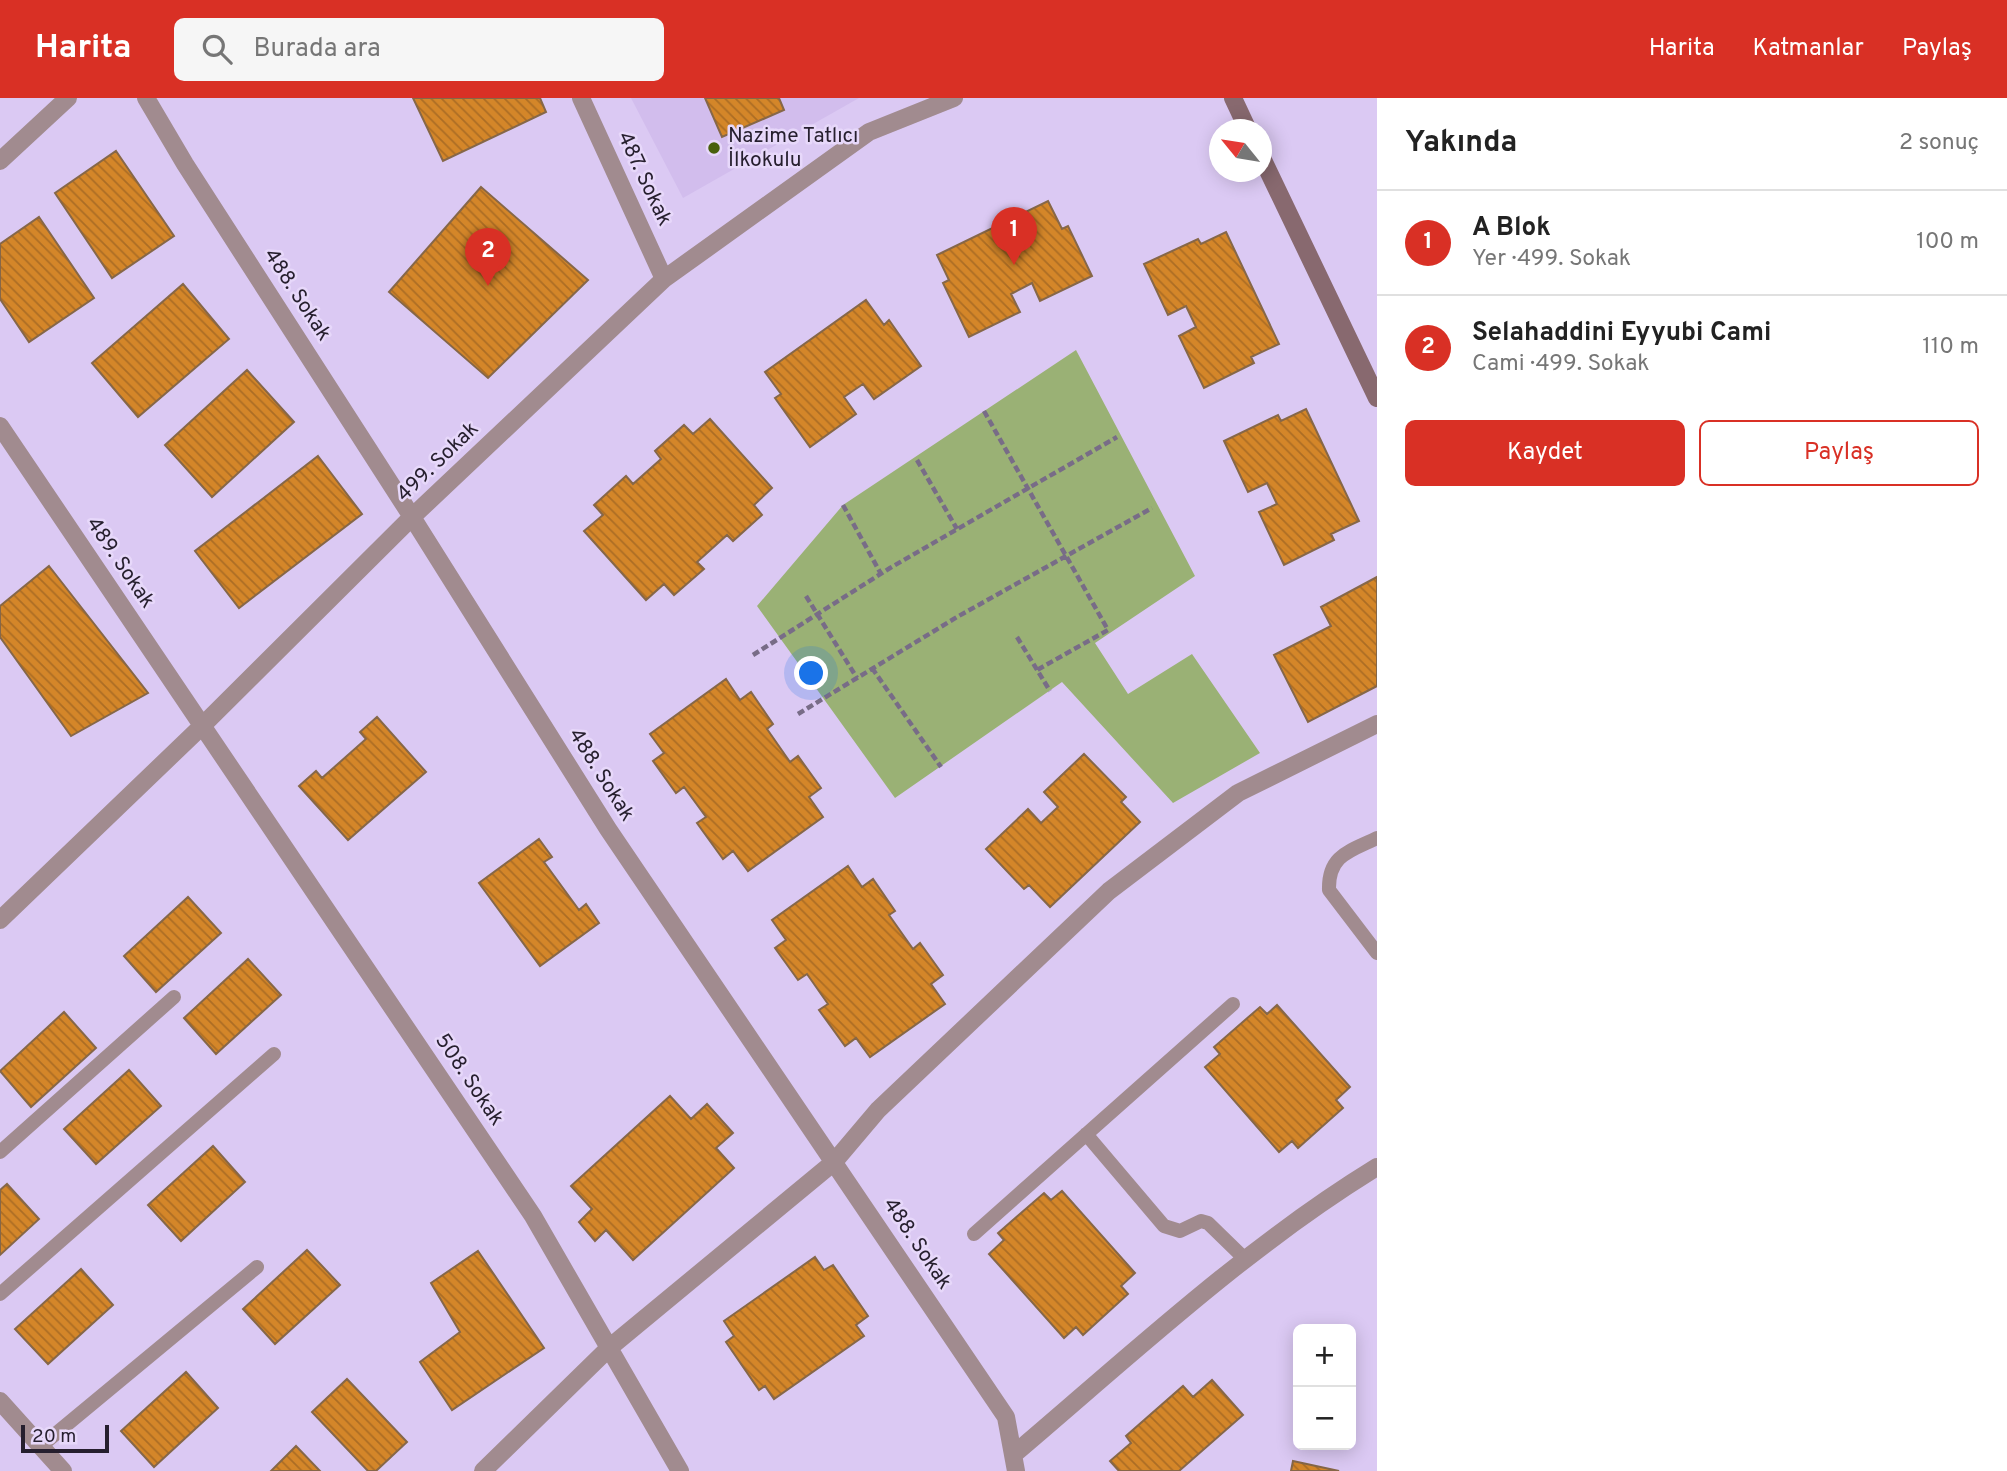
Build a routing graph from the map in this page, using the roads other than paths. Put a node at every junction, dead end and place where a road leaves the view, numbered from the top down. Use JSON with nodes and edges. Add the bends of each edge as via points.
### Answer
{"nodes":[{"id":1,"x":68,"y":98,"type":"edge"},
{"id":2,"x":146,"y":98,"type":"edge"},
{"id":3,"x":582,"y":98,"type":"edge"},
{"id":4,"x":954,"y":98,"type":"edge"},
{"id":5,"x":1233,"y":98,"type":"edge"},
{"id":6,"x":1243,"y":119,"type":"edge"},
{"id":7,"x":0,"y":161,"type":"edge"},
{"id":8,"x":1272,"y":179,"type":"edge"},
{"id":9,"x":664,"y":279,"type":"junction"},
{"id":10,"x":1377,"y":398,"type":"edge"},
{"id":11,"x":0,"y":426,"type":"edge"},
{"id":12,"x":412,"y":517,"type":"junction"},
{"id":13,"x":1377,"y":724,"type":"edge"},
{"id":14,"x":202,"y":726,"type":"junction"},
{"id":15,"x":1377,"y":838,"type":"edge"},
{"id":16,"x":0,"y":920,"type":"edge"},
{"id":17,"x":1377,"y":953,"type":"edge"},
{"id":18,"x":174,"y":997,"type":"dead end"},
{"id":19,"x":1233,"y":1004,"type":"dead end"},
{"id":20,"x":274,"y":1054,"type":"dead end"},
{"id":21,"x":1086,"y":1134,"type":"junction"},
{"id":22,"x":0,"y":1152,"type":"edge"},
{"id":23,"x":834,"y":1163,"type":"junction"},
{"id":24,"x":1377,"y":1167,"type":"edge"},
{"id":25,"x":974,"y":1234,"type":"dead end"},
{"id":26,"x":1247,"y":1260,"type":"junction"},
{"id":27,"x":257,"y":1267,"type":"dead end"},
{"id":28,"x":0,"y":1294,"type":"edge"},
{"id":29,"x":609,"y":1348,"type":"junction"},
{"id":30,"x":0,"y":1401,"type":"edge"},
{"id":31,"x":41,"y":1446,"type":"junction"},
{"id":32,"x":1015,"y":1463,"type":"edge"},
{"id":33,"x":63,"y":1471,"type":"edge"},
{"id":34,"x":483,"y":1471,"type":"edge"},
{"id":35,"x":680,"y":1471,"type":"edge"}],
"edges":[{"from":1,"to":7,"type":"street"},
{"from":2,"to":12,"type":"street","name":"488. Sokak"},
{"from":3,"to":9,"type":"street","name":"487. Sokak"},
{"from":4,"to":9,"type":"street","name":"499. Sokak","via":[[869,132]]},
{"from":5,"to":6,"type":"street"},
{"from":8,"to":10,"type":"street"},
{"from":9,"to":12,"type":"street","name":"499. Sokak"},
{"from":11,"to":14,"type":"street","name":"489. Sokak"},
{"from":12,"to":14,"type":"street","name":"499. Sokak"},
{"from":12,"to":23,"type":"street","name":"488. Sokak","via":[[608,830]]},
{"from":13,"to":23,"type":"street","via":[[1238,793],[1109,891],[878,1110]]},
{"from":14,"to":16,"type":"street","name":"499. Sokak"},
{"from":14,"to":29,"type":"street","name":"508. Sokak","via":[[533,1216]]},
{"from":15,"to":17,"type":"lane","via":[[1342,856],[1331,867],[1329,880],[1329,890]]},
{"from":18,"to":22,"type":"lane"},
{"from":19,"to":21,"type":"lane"},
{"from":20,"to":28,"type":"lane"},
{"from":21,"to":25,"type":"lane"},
{"from":21,"to":26,"type":"lane","via":[[1164,1226],[1180,1231],[1202,1221],[1208,1223]]},
{"from":23,"to":29,"type":"street"},
{"from":23,"to":32,"type":"street","name":"488. Sokak","via":[[1006,1417]]},
{"from":24,"to":26,"type":"street","via":[[1325,1199]]},
{"from":26,"to":32,"type":"street","via":[[1206,1291]]},
{"from":27,"to":31,"type":"lane"},
{"from":29,"to":34,"type":"street"},
{"from":29,"to":35,"type":"street","name":"508. Sokak"},
{"from":30,"to":31,"type":"street"},
{"from":31,"to":33,"type":"street"}]}
